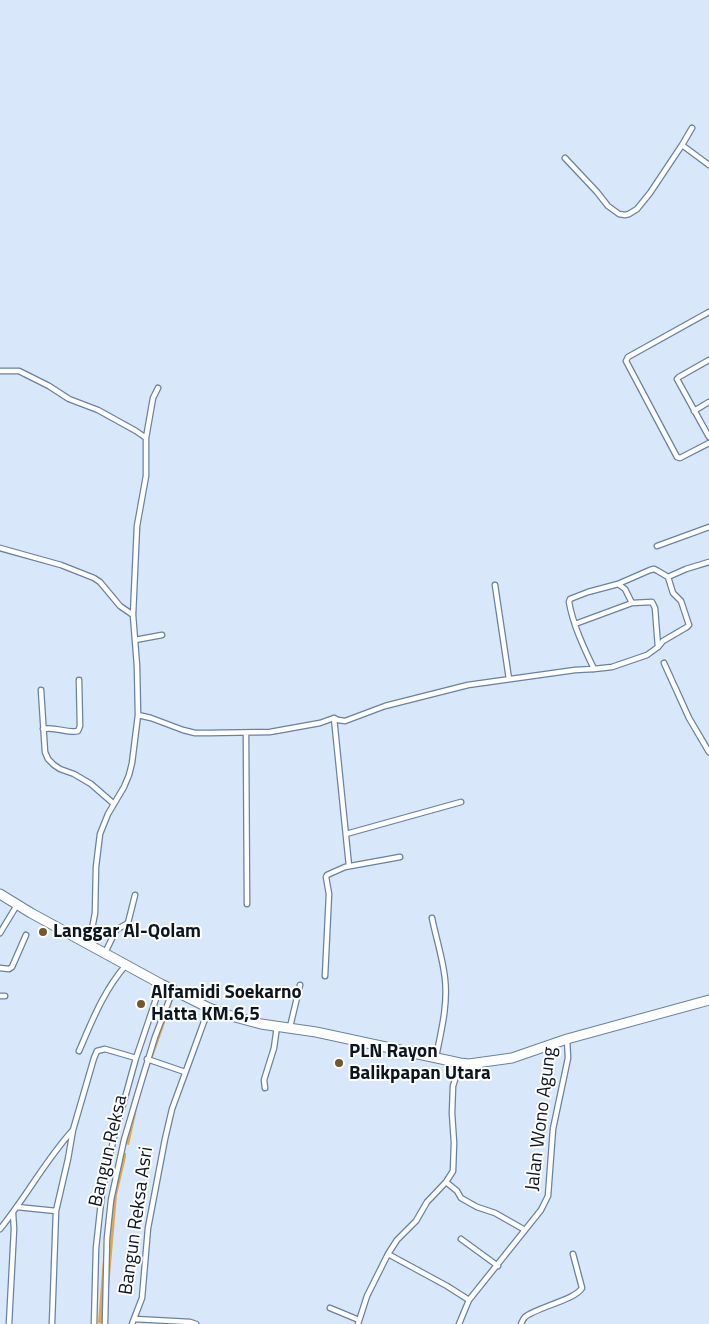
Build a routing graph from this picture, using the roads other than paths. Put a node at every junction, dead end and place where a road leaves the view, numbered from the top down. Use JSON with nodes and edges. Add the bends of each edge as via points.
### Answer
{"nodes":[{"id":1,"x":692,"y":128,"type":"dead end"},
{"id":2,"x":682,"y":145,"type":"junction"},
{"id":3,"x":566,"y":158,"type":"dead end"},
{"id":4,"x":709,"y":165,"type":"edge"},
{"id":5,"x":709,"y":312,"type":"edge"},
{"id":6,"x":709,"y":360,"type":"edge"},
{"id":7,"x":0,"y":371,"type":"edge"},
{"id":8,"x":158,"y":388,"type":"dead end"},
{"id":9,"x":709,"y":402,"type":"edge"},
{"id":10,"x":694,"y":411,"type":"junction"},
{"id":11,"x":709,"y":437,"type":"edge"},
{"id":12,"x":146,"y":438,"type":"junction"},
{"id":13,"x":709,"y":443,"type":"edge"},
{"id":14,"x":709,"y":527,"type":"edge"},
{"id":15,"x":658,"y":546,"type":"dead end"},
{"id":16,"x":0,"y":548,"type":"edge"},
{"id":17,"x":709,"y":562,"type":"edge"},
{"id":18,"x":668,"y":577,"type":"junction"},
{"id":19,"x":618,"y":584,"type":"junction"},
{"id":20,"x":495,"y":585,"type":"dead end"},
{"id":21,"x":632,"y":603,"type":"junction"},
{"id":22,"x":133,"y":615,"type":"junction"},
{"id":23,"x":575,"y":624,"type":"junction"},
{"id":24,"x":162,"y":635,"type":"dead end"},
{"id":25,"x":135,"y":640,"type":"junction"},
{"id":26,"x":658,"y":647,"type":"junction"},
{"id":27,"x":664,"y":663,"type":"dead end"},
{"id":28,"x":594,"y":669,"type":"junction"},
{"id":29,"x":509,"y":679,"type":"junction"},
{"id":30,"x":79,"y":680,"type":"dead end"},
{"id":31,"x":41,"y":690,"type":"dead end"},
{"id":32,"x":138,"y":715,"type":"junction"},
{"id":33,"x":334,"y":718,"type":"junction"},
{"id":34,"x":43,"y":729,"type":"junction"},
{"id":35,"x":246,"y":733,"type":"junction"},
{"id":36,"x":709,"y":752,"type":"edge"},
{"id":37,"x":461,"y":802,"type":"dead end"},
{"id":38,"x":114,"y":804,"type":"junction"},
{"id":39,"x":346,"y":834,"type":"junction"},
{"id":40,"x":400,"y":857,"type":"dead end"},
{"id":41,"x":349,"y":866,"type":"junction"},
{"id":42,"x":0,"y":894,"type":"edge"},
{"id":43,"x":135,"y":895,"type":"dead end"},
{"id":44,"x":247,"y":904,"type":"dead end"},
{"id":45,"x":17,"y":905,"type":"junction"},
{"id":46,"x":432,"y":918,"type":"dead end"},
{"id":47,"x":0,"y":933,"type":"edge"},
{"id":48,"x":26,"y":936,"type":"dead end"},
{"id":49,"x":87,"y":943,"type":"junction"},
{"id":50,"x":104,"y":954,"type":"junction"},
{"id":51,"x":126,"y":965,"type":"junction"},
{"id":52,"x":0,"y":968,"type":"edge"},
{"id":53,"x":325,"y":976,"type":"dead end"},
{"id":54,"x":161,"y":984,"type":"junction"},
{"id":55,"x":300,"y":985,"type":"dead end"},
{"id":56,"x":173,"y":990,"type":"junction"},
{"id":57,"x":709,"y":1000,"type":"edge"},
{"id":58,"x":209,"y":1008,"type":"junction"},
{"id":59,"x":277,"y":1026,"type":"junction"},
{"id":60,"x":290,"y":1027,"type":"junction"},
{"id":61,"x":567,"y":1040,"type":"junction"},
{"id":62,"x":79,"y":1050,"type":"dead end"},
{"id":63,"x":436,"y":1057,"type":"junction"},
{"id":64,"x":136,"y":1058,"type":"junction"},
{"id":65,"x":147,"y":1059,"type":"junction"},
{"id":66,"x":460,"y":1063,"type":"junction"},
{"id":67,"x":185,"y":1072,"type":"junction"},
{"id":68,"x":265,"y":1088,"type":"dead end"},
{"id":69,"x":73,"y":1130,"type":"junction"},
{"id":70,"x":112,"y":1143,"type":"junction"},
{"id":71,"x":123,"y":1146,"type":"junction"},
{"id":72,"x":446,"y":1182,"type":"junction"},
{"id":73,"x":17,"y":1207,"type":"junction"},
{"id":74,"x":56,"y":1211,"type":"junction"},
{"id":75,"x":13,"y":1212,"type":"junction"},
{"id":76,"x":0,"y":1229,"type":"edge"},
{"id":77,"x":525,"y":1230,"type":"junction"},
{"id":78,"x":461,"y":1239,"type":"dead end"},
{"id":79,"x":388,"y":1254,"type":"junction"},
{"id":80,"x":573,"y":1254,"type":"dead end"},
{"id":81,"x":498,"y":1266,"type":"junction"},
{"id":82,"x":469,"y":1300,"type":"junction"},
{"id":83,"x":330,"y":1308,"type":"dead end"},
{"id":84,"x":134,"y":1322,"type":"edge"},
{"id":85,"x":359,"y":1322,"type":"edge"},
{"id":86,"x":9,"y":1324,"type":"edge"},
{"id":87,"x":52,"y":1324,"type":"edge"},
{"id":88,"x":94,"y":1324,"type":"edge"},
{"id":89,"x":105,"y":1324,"type":"edge"},
{"id":90,"x":196,"y":1324,"type":"edge"},
{"id":91,"x":459,"y":1324,"type":"edge"},
{"id":92,"x":521,"y":1324,"type":"edge"}],
"edges":[{"from":1,"to":2,"type":"street"},
{"from":2,"to":3,"type":"street","via":[[637,209],[625,215],[608,206]]},
{"from":2,"to":4,"type":"street"},
{"from":5,"to":13,"type":"street","via":[[626,359],[678,457]]},
{"from":6,"to":10,"type":"street","via":[[678,377]]},
{"from":7,"to":12,"type":"street","via":[[19,371]]},
{"from":8,"to":12,"type":"street","via":[[153,398]]},
{"from":9,"to":10,"type":"street"},
{"from":10,"to":11,"type":"street"},
{"from":12,"to":22,"type":"street","via":[[146,476],[137,526]]},
{"from":14,"to":15,"type":"street"},
{"from":16,"to":22,"type":"street","via":[[94,578]]},
{"from":17,"to":18,"type":"street"},
{"from":18,"to":19,"type":"street","via":[[654,569]]},
{"from":18,"to":26,"type":"street","via":[[673,593],[681,600],[689,625]]},
{"from":19,"to":21,"type":"street","via":[[625,589]]},
{"from":19,"to":23,"type":"street","via":[[570,600]]},
{"from":20,"to":29,"type":"street"},
{"from":21,"to":23,"type":"street"},
{"from":21,"to":26,"type":"street","via":[[654,604]]},
{"from":22,"to":25,"type":"street"},
{"from":23,"to":28,"type":"street"},
{"from":24,"to":25,"type":"street"},
{"from":25,"to":32,"type":"street"},
{"from":26,"to":28,"type":"street","via":[[647,655],[612,667]]},
{"from":27,"to":36,"type":"street"},
{"from":28,"to":29,"type":"street"},
{"from":29,"to":33,"type":"street","via":[[468,685],[385,706],[345,721]]},
{"from":30,"to":34,"type":"street","via":[[78,732]]},
{"from":31,"to":34,"type":"street"},
{"from":32,"to":35,"type":"street","via":[[195,733]]},
{"from":32,"to":38,"type":"street","via":[[129,775]]},
{"from":33,"to":35,"type":"street","via":[[270,732]]},
{"from":33,"to":39,"type":"street"},
{"from":34,"to":38,"type":"street","via":[[48,759],[60,769],[91,784]]},
{"from":35,"to":44,"type":"street"},
{"from":37,"to":39,"type":"street"},
{"from":38,"to":49,"type":"street","via":[[98,844],[95,913]]},
{"from":39,"to":41,"type":"street"},
{"from":40,"to":41,"type":"street"},
{"from":41,"to":53,"type":"street","via":[[326,877],[329,894]]},
{"from":42,"to":45,"type":"highway"},
{"from":43,"to":50,"type":"street","via":[[128,923],[116,930]]},
{"from":45,"to":47,"type":"street"},
{"from":45,"to":49,"type":"highway"},
{"from":46,"to":63,"type":"street","via":[[446,989]]},
{"from":48,"to":52,"type":"street","via":[[12,967]]},
{"from":49,"to":50,"type":"highway"},
{"from":50,"to":51,"type":"highway"},
{"from":51,"to":54,"type":"highway"},
{"from":51,"to":62,"type":"street","via":[[104,996]]},
{"from":54,"to":56,"type":"highway"},
{"from":54,"to":64,"type":"street","name":"Bangun Reksa Asri"},
{"from":55,"to":60,"type":"street"},
{"from":56,"to":58,"type":"highway"},
{"from":56,"to":65,"type":"street","name":"Bangun Reksa"},
{"from":57,"to":61,"type":"highway"},
{"from":58,"to":59,"type":"highway"},
{"from":58,"to":67,"type":"street","name":"Bangun Reksa Asri"},
{"from":59,"to":60,"type":"highway"},
{"from":59,"to":68,"type":"street","via":[[264,1080]]},
{"from":60,"to":63,"type":"highway"},
{"from":61,"to":66,"type":"highway","via":[[512,1058]]},
{"from":61,"to":77,"type":"street","name":"Jalan Wono Agung","via":[[568,1058],[553,1129],[548,1196]]},
{"from":63,"to":66,"type":"highway"},
{"from":64,"to":69,"type":"street","via":[[105,1049],[97,1051]]},
{"from":64,"to":70,"type":"street","name":"Bangun Reksa Asri"},
{"from":65,"to":67,"type":"street"},
{"from":65,"to":71,"type":"street","name":"Bangun Reksa"},
{"from":66,"to":72,"type":"street","via":[[453,1086],[454,1167]]},
{"from":67,"to":84,"type":"street","name":"Bangun Reksa Asri","via":[[161,1154],[148,1228],[145,1281]]},
{"from":69,"to":73,"type":"street"},
{"from":69,"to":74,"type":"street"},
{"from":70,"to":71,"type":"street","name":"Bangun Reksa Asri"},
{"from":70,"to":88,"type":"street","name":"Bangun Reksa Asri","via":[[100,1207]]},
{"from":71,"to":89,"type":"street","name":"Bangun Reksa","via":[[111,1200],[107,1238]]},
{"from":72,"to":77,"type":"street","via":[[458,1191],[461,1198]]},
{"from":72,"to":79,"type":"street"},
{"from":73,"to":74,"type":"street"},
{"from":73,"to":75,"type":"street"},
{"from":74,"to":87,"type":"street"},
{"from":75,"to":76,"type":"street"},
{"from":75,"to":86,"type":"street"},
{"from":77,"to":81,"type":"street","name":"Jalan Wono Agung"},
{"from":78,"to":81,"type":"street"},
{"from":79,"to":82,"type":"street"},
{"from":79,"to":85,"type":"street","via":[[367,1296]]},
{"from":80,"to":92,"type":"street","via":[[582,1288],[524,1318]]},
{"from":81,"to":82,"type":"street","name":"Jalan Wono Agung"},
{"from":82,"to":91,"type":"street","name":"Jalan Wono Agung"},
{"from":83,"to":85,"type":"street"},
{"from":84,"to":90,"type":"street"}]}
